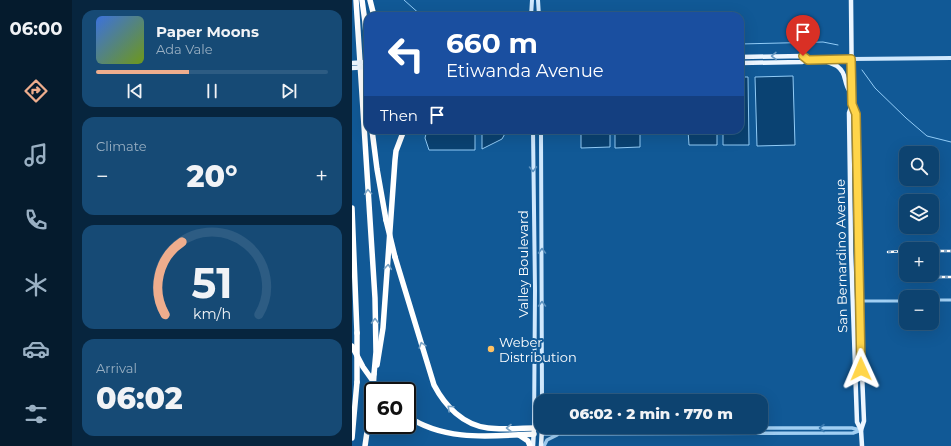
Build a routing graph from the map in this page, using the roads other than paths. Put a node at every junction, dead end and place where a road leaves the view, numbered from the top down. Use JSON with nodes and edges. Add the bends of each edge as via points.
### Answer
{"nodes":[{"id":1,"x":356,"y":0,"type":"edge"},
{"id":2,"x":362,"y":0,"type":"edge"},
{"id":3,"x":370,"y":0,"type":"edge"},
{"id":4,"x":532,"y":0,"type":"edge"},
{"id":5,"x":537,"y":0,"type":"edge"},
{"id":6,"x":851,"y":0,"type":"edge"},
{"id":7,"x":373,"y":12,"type":"edge"},
{"id":8,"x":531,"y":12,"type":"edge"},
{"id":9,"x":539,"y":12,"type":"edge"},
{"id":10,"x":364,"y":15,"type":"edge"},
{"id":11,"x":744,"y":57,"type":"edge"},
{"id":12,"x":951,"y":58,"type":"edge"},
{"id":13,"x":823,"y":59,"type":"junction"},
{"id":14,"x":851,"y":59,"type":"junction"},
{"id":15,"x":808,"y":60,"type":"junction"},
{"id":16,"x":364,"y":62,"type":"edge"},
{"id":17,"x":352,"y":63,"type":"edge"},
{"id":18,"x":744,"y":63,"type":"edge"},
{"id":19,"x":364,"y":67,"type":"edge"},
{"id":20,"x":352,"y":68,"type":"edge"},
{"id":21,"x":852,"y":96,"type":"junction"},
{"id":22,"x":852,"y":104,"type":"junction"},
{"id":23,"x":364,"y":125,"type":"edge"},
{"id":24,"x":365,"y":134,"type":"edge"},
{"id":25,"x":373,"y":134,"type":"edge"},
{"id":26,"x":403,"y":134,"type":"edge"},
{"id":27,"x":533,"y":134,"type":"edge"},
{"id":28,"x":541,"y":134,"type":"edge"},
{"id":29,"x":352,"y":208,"type":"edge"},
{"id":30,"x":939,"y":300,"type":"edge"},
{"id":31,"x":951,"y":300,"type":"edge"},
{"id":32,"x":853,"y":301,"type":"junction"},
{"id":33,"x":859,"y":301,"type":"junction"},
{"id":34,"x":899,"y":301,"type":"edge"},
{"id":35,"x":352,"y":346,"type":"edge"},
{"id":36,"x":374,"y":374,"type":"junction"},
{"id":37,"x":373,"y":382,"type":"edge"},
{"id":38,"x":374,"y":382,"type":"edge"},
{"id":39,"x":534,"y":394,"type":"edge"},
{"id":40,"x":542,"y":394,"type":"edge"},
{"id":41,"x":416,"y":421,"type":"edge"},
{"id":42,"x":768,"y":428,"type":"edge"},
{"id":43,"x":861,"y":430,"type":"junction"},
{"id":44,"x":534,"y":431,"type":"junction"},
{"id":45,"x":768,"y":433,"type":"edge"},
{"id":46,"x":367,"y":434,"type":"edge"},
{"id":47,"x":542,"y":434,"type":"edge"},
{"id":48,"x":560,"y":434,"type":"edge"},
{"id":49,"x":519,"y":435,"type":"junction"},
{"id":50,"x":352,"y":438,"type":"edge"},
{"id":51,"x":532,"y":445,"type":"edge"},
{"id":52,"x":543,"y":445,"type":"edge"},
{"id":53,"x":365,"y":446,"type":"edge"},
{"id":54,"x":862,"y":446,"type":"edge"}],
"edges":[{"from":23,"to":1,"type":"highway","one_way":true},
{"from":2,"to":10,"type":"highway"},
{"from":3,"to":7,"type":"highway"},
{"from":4,"to":8,"type":"main road"},
{"from":5,"to":9,"type":"main road"},
{"from":6,"to":14,"type":"main road","name":"San Bernardino Avenue"},
{"from":15,"to":11,"type":"main road","one_way":true,"via":[[803,56]]},
{"from":12,"to":14,"type":"main road"},
{"from":13,"to":14,"type":"main road"},
{"from":13,"to":15,"type":"main road"},
{"from":13,"to":21,"type":"main road","via":[[843,71]]},
{"from":14,"to":21,"type":"main road","name":"San Bernardino Avenue"},
{"from":15,"to":18,"type":"main road"},
{"from":16,"to":17,"type":"main road","bridge":true},
{"from":19,"to":20,"type":"main road","bridge":true},
{"from":21,"to":22,"type":"main road","name":"San Bernardino Avenue"},
{"from":22,"to":32,"type":"main road","name":"San Bernardino Avenue","via":[[849,113]]},
{"from":22,"to":33,"type":"main road","name":"San Bernardino Avenue","via":[[856,114]]},
{"from":36,"to":24,"type":"highway","one_way":true,"via":[[375,298]]},
{"from":44,"to":25,"type":"highway","one_way":true,"bridge":true,"via":[[473,424],[445,404],[434,385],[395,257],[386,220]]},
{"from":36,"to":26,"type":"highway","one_way":true,"via":[[379,361],[396,152]]},
{"from":27,"to":39,"type":"main road","name":"Valley Boulevard","one_way":true},
{"from":40,"to":28,"type":"main road","name":"Valley Boulevard","one_way":true},
{"from":29,"to":50,"type":"highway","bridge":true,"via":[[357,334],[357,382]]},
{"from":30,"to":31,"type":"street"},
{"from":32,"to":33,"type":"street"},
{"from":32,"to":43,"type":"main road","name":"San Bernardino Avenue","via":[[857,422]]},
{"from":33,"to":34,"type":"street"},
{"from":33,"to":43,"type":"main road","name":"San Bernardino Avenue","via":[[864,422]]},
{"from":35,"to":38,"type":"highway"},
{"from":36,"to":37,"type":"highway","bridge":true},
{"from":41,"to":49,"type":"highway","via":[[451,434]]},
{"from":43,"to":42,"type":"street","one_way":true},
{"from":43,"to":45,"type":"street","via":[[853,433]]},
{"from":43,"to":54,"type":"main road","name":"San Bernardino Avenue"},
{"from":44,"to":49,"type":"highway"},
{"from":44,"to":51,"type":"main road","name":"Valley Boulevard"},
{"from":46,"to":53,"type":"highway"},
{"from":47,"to":52,"type":"main road"},
{"from":48,"to":52,"type":"street","via":[[550,438]]},
{"from":49,"to":51,"type":"highway"}]}
